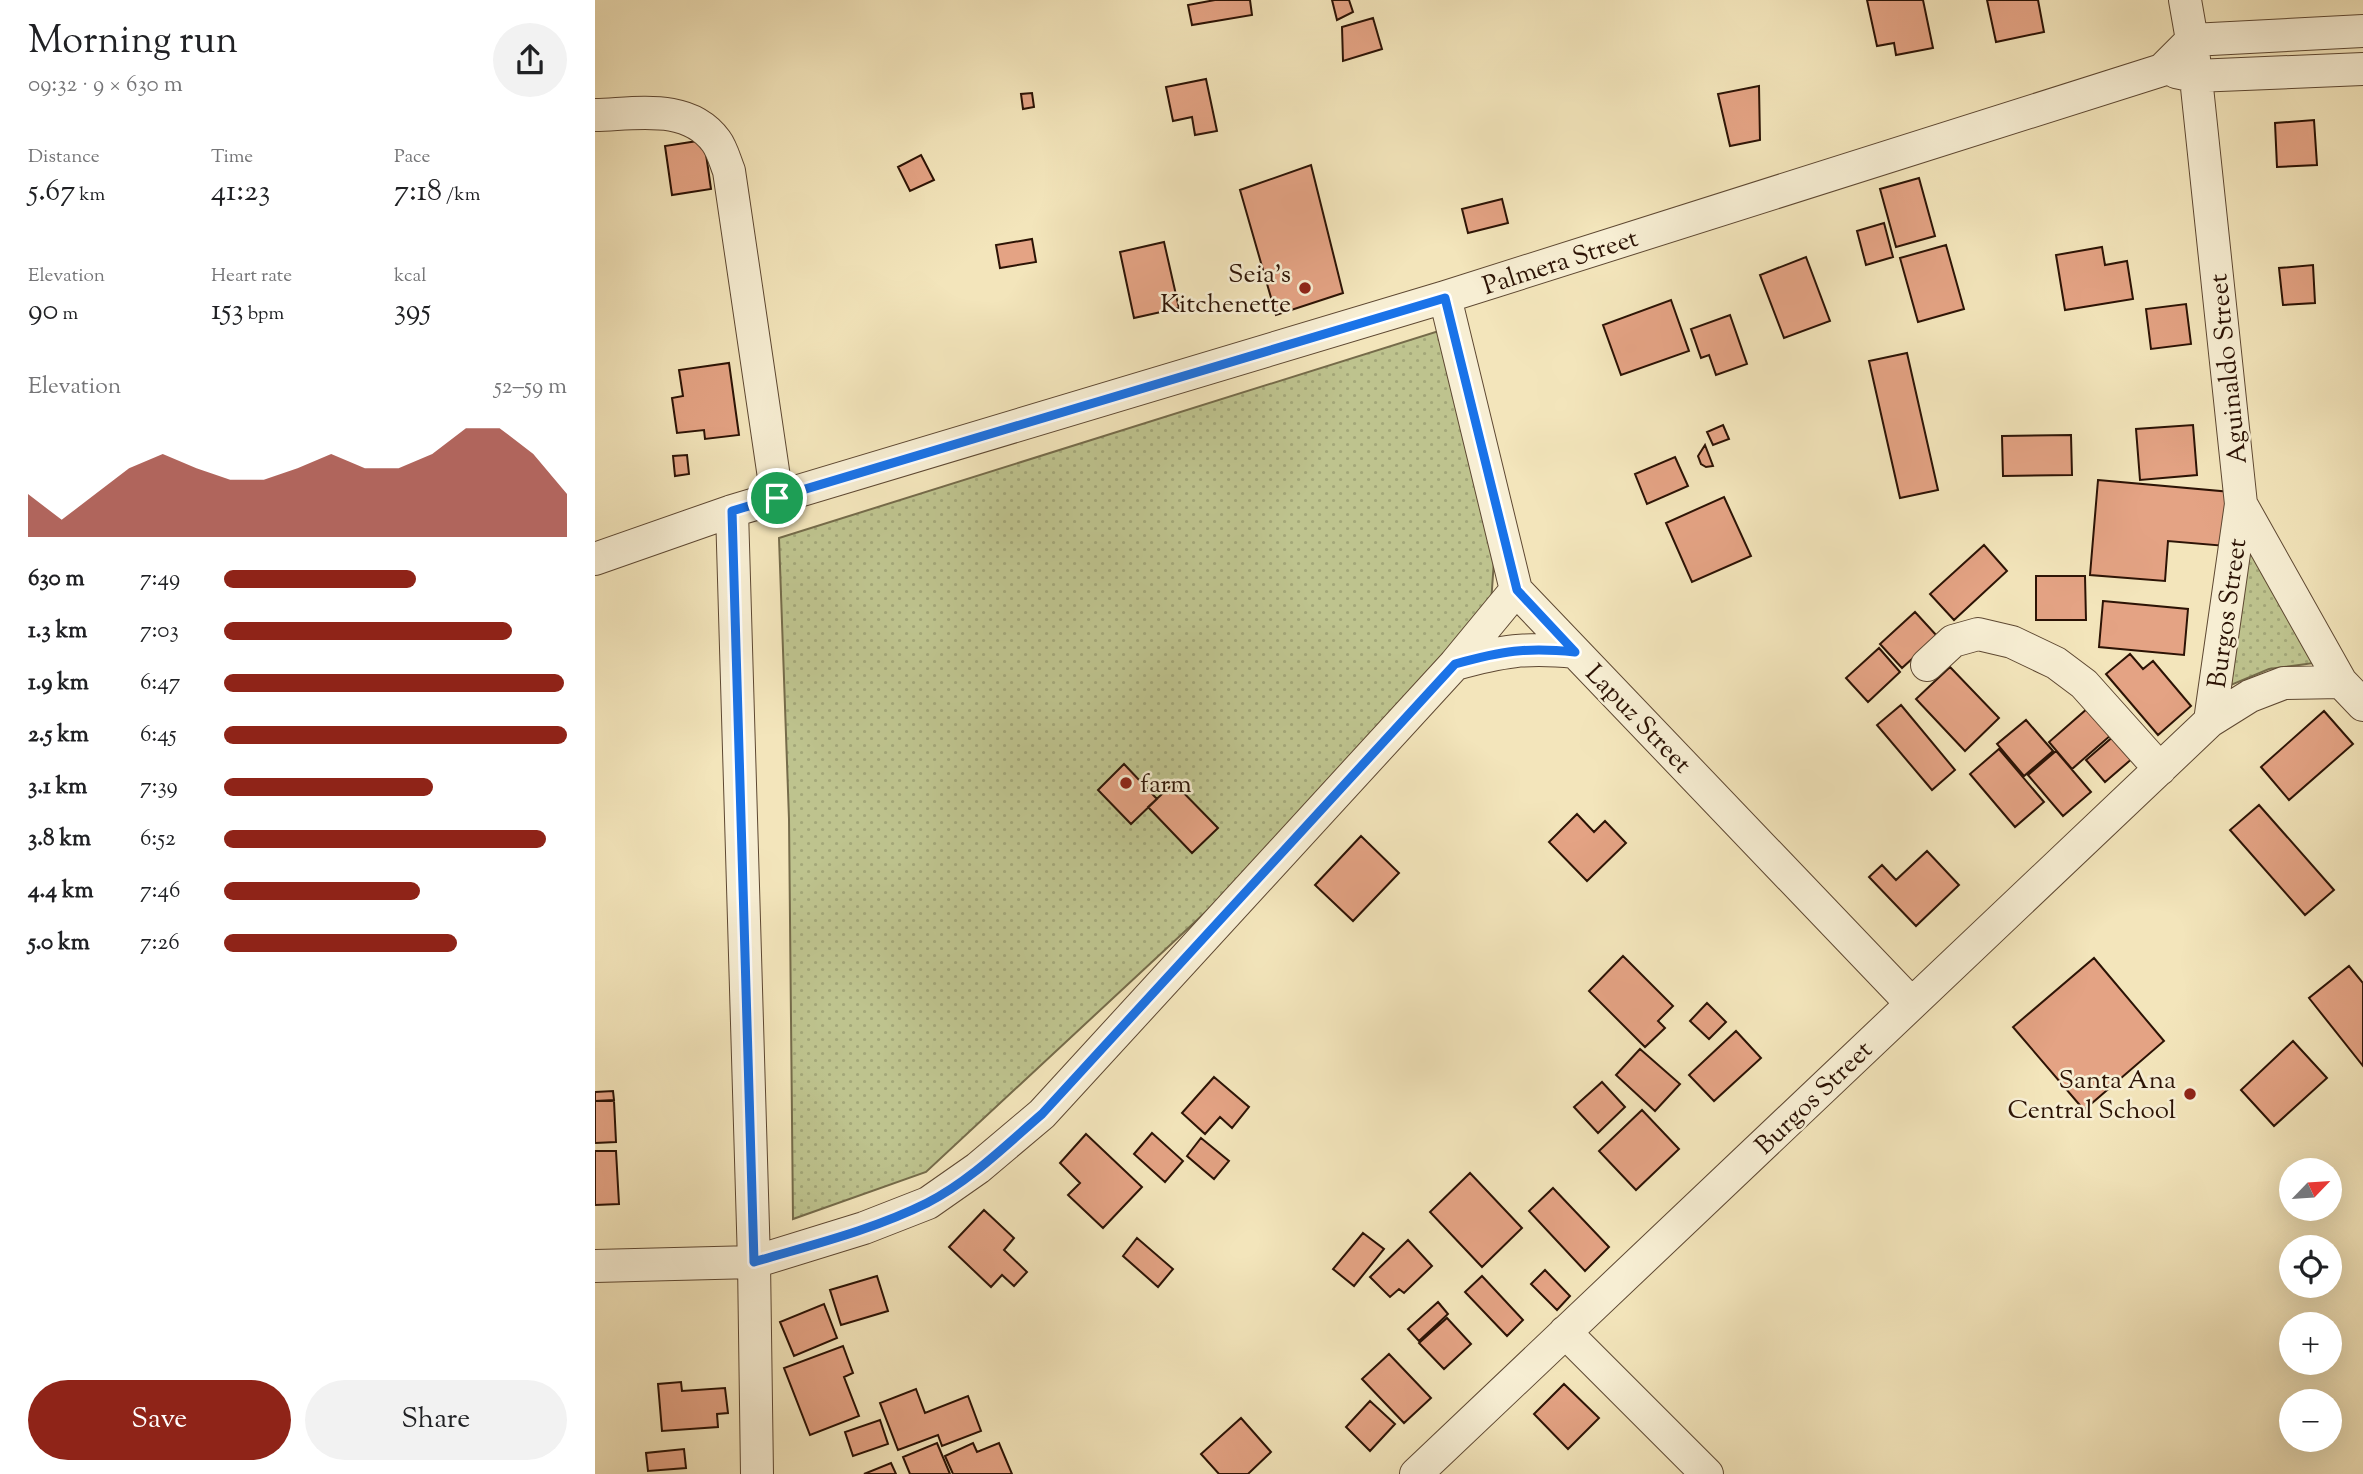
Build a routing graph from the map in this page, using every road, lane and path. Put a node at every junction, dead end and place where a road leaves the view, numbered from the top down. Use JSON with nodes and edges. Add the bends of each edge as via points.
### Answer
{"nodes":[{"id":1,"x":2185,"y":0,"type":"edge"},
{"id":2,"x":2363,"y":31,"type":"edge"},
{"id":3,"x":2192,"y":40,"type":"junction"},
{"id":4,"x":2363,"y":69,"type":"edge"},
{"id":5,"x":2162,"y":70,"type":"junction"},
{"id":6,"x":2195,"y":76,"type":"junction"},
{"id":7,"x":595,"y":116,"type":"edge"},
{"id":8,"x":1445,"y":298,"type":"junction"},
{"id":9,"x":777,"y":498,"type":"junction"},
{"id":10,"x":2241,"y":504,"type":"junction"},
{"id":11,"x":732,"y":511,"type":"junction"},
{"id":12,"x":595,"y":559,"type":"edge"},
{"id":13,"x":1517,"y":590,"type":"junction"},
{"id":14,"x":1575,"y":652,"type":"junction"},
{"id":15,"x":1455,"y":664,"type":"junction"},
{"id":16,"x":1927,"y":665,"type":"dead end"},
{"id":17,"x":2341,"y":682,"type":"junction"},
{"id":18,"x":2363,"y":705,"type":"edge"},
{"id":19,"x":2210,"y":721,"type":"junction"},
{"id":20,"x":2160,"y":769,"type":"junction"},
{"id":21,"x":1911,"y":1003,"type":"junction"},
{"id":22,"x":754,"y":1262,"type":"junction"},
{"id":23,"x":595,"y":1266,"type":"edge"},
{"id":24,"x":1565,"y":1332,"type":"junction"},
{"id":25,"x":757,"y":1474,"type":"edge"},
{"id":26,"x":1416,"y":1474,"type":"edge"},
{"id":27,"x":1707,"y":1474,"type":"edge"}],
"edges":[{"from":1,"to":3,"type":"street","name":"Aguinaldo Street"},
{"from":2,"to":3,"type":"street"},
{"from":3,"to":5,"type":"street","name":"Palmera Street"},
{"from":3,"to":6,"type":"street","name":"Aguinaldo Street"},
{"from":4,"to":6,"type":"street","name":"Palmera Street"},
{"from":5,"to":6,"type":"street","name":"Palmera Street"},
{"from":5,"to":8,"type":"street","name":"Palmera Street"},
{"from":6,"to":10,"type":"street","name":"Aguinaldo Street"},
{"from":7,"to":9,"type":"street","via":[[678,114],[701,124],[717,143],[729,171]]},
{"from":8,"to":9,"type":"street","name":"Palmera Street"},
{"from":8,"to":13,"type":"street","name":"Lapuz Street"},
{"from":9,"to":11,"type":"street","name":"Palmera Street"},
{"from":10,"to":17,"type":"street","name":"Aguinaldo Street"},
{"from":10,"to":19,"type":"street","name":"Burgos Street"},
{"from":11,"to":12,"type":"street","name":"Palmera Street"},
{"from":11,"to":22,"type":"street"},
{"from":13,"to":14,"type":"street","name":"Lapuz Street"},
{"from":13,"to":15,"type":"street"},
{"from":14,"to":15,"type":"street","via":[[1504,651]]},
{"from":14,"to":21,"type":"street","name":"Lapuz Street"},
{"from":15,"to":22,"type":"street","via":[[1042,1114],[1000,1150],[928,1202],[865,1228]]},
{"from":16,"to":20,"type":"street","via":[[1954,642],[1978,634],[2012,642],[2056,663],[2084,684]]},
{"from":17,"to":18,"type":"street","name":"Aguinaldo Street"},
{"from":17,"to":19,"type":"street","name":"Burgos Street","via":[[2284,683],[2250,696]]},
{"from":19,"to":20,"type":"street","name":"Burgos Street"},
{"from":20,"to":21,"type":"street","name":"Burgos Street"},
{"from":21,"to":24,"type":"street","name":"Burgos Street"},
{"from":22,"to":23,"type":"street"},
{"from":22,"to":25,"type":"street"},
{"from":24,"to":26,"type":"street","name":"Burgos Street"},
{"from":24,"to":27,"type":"street"}]}
